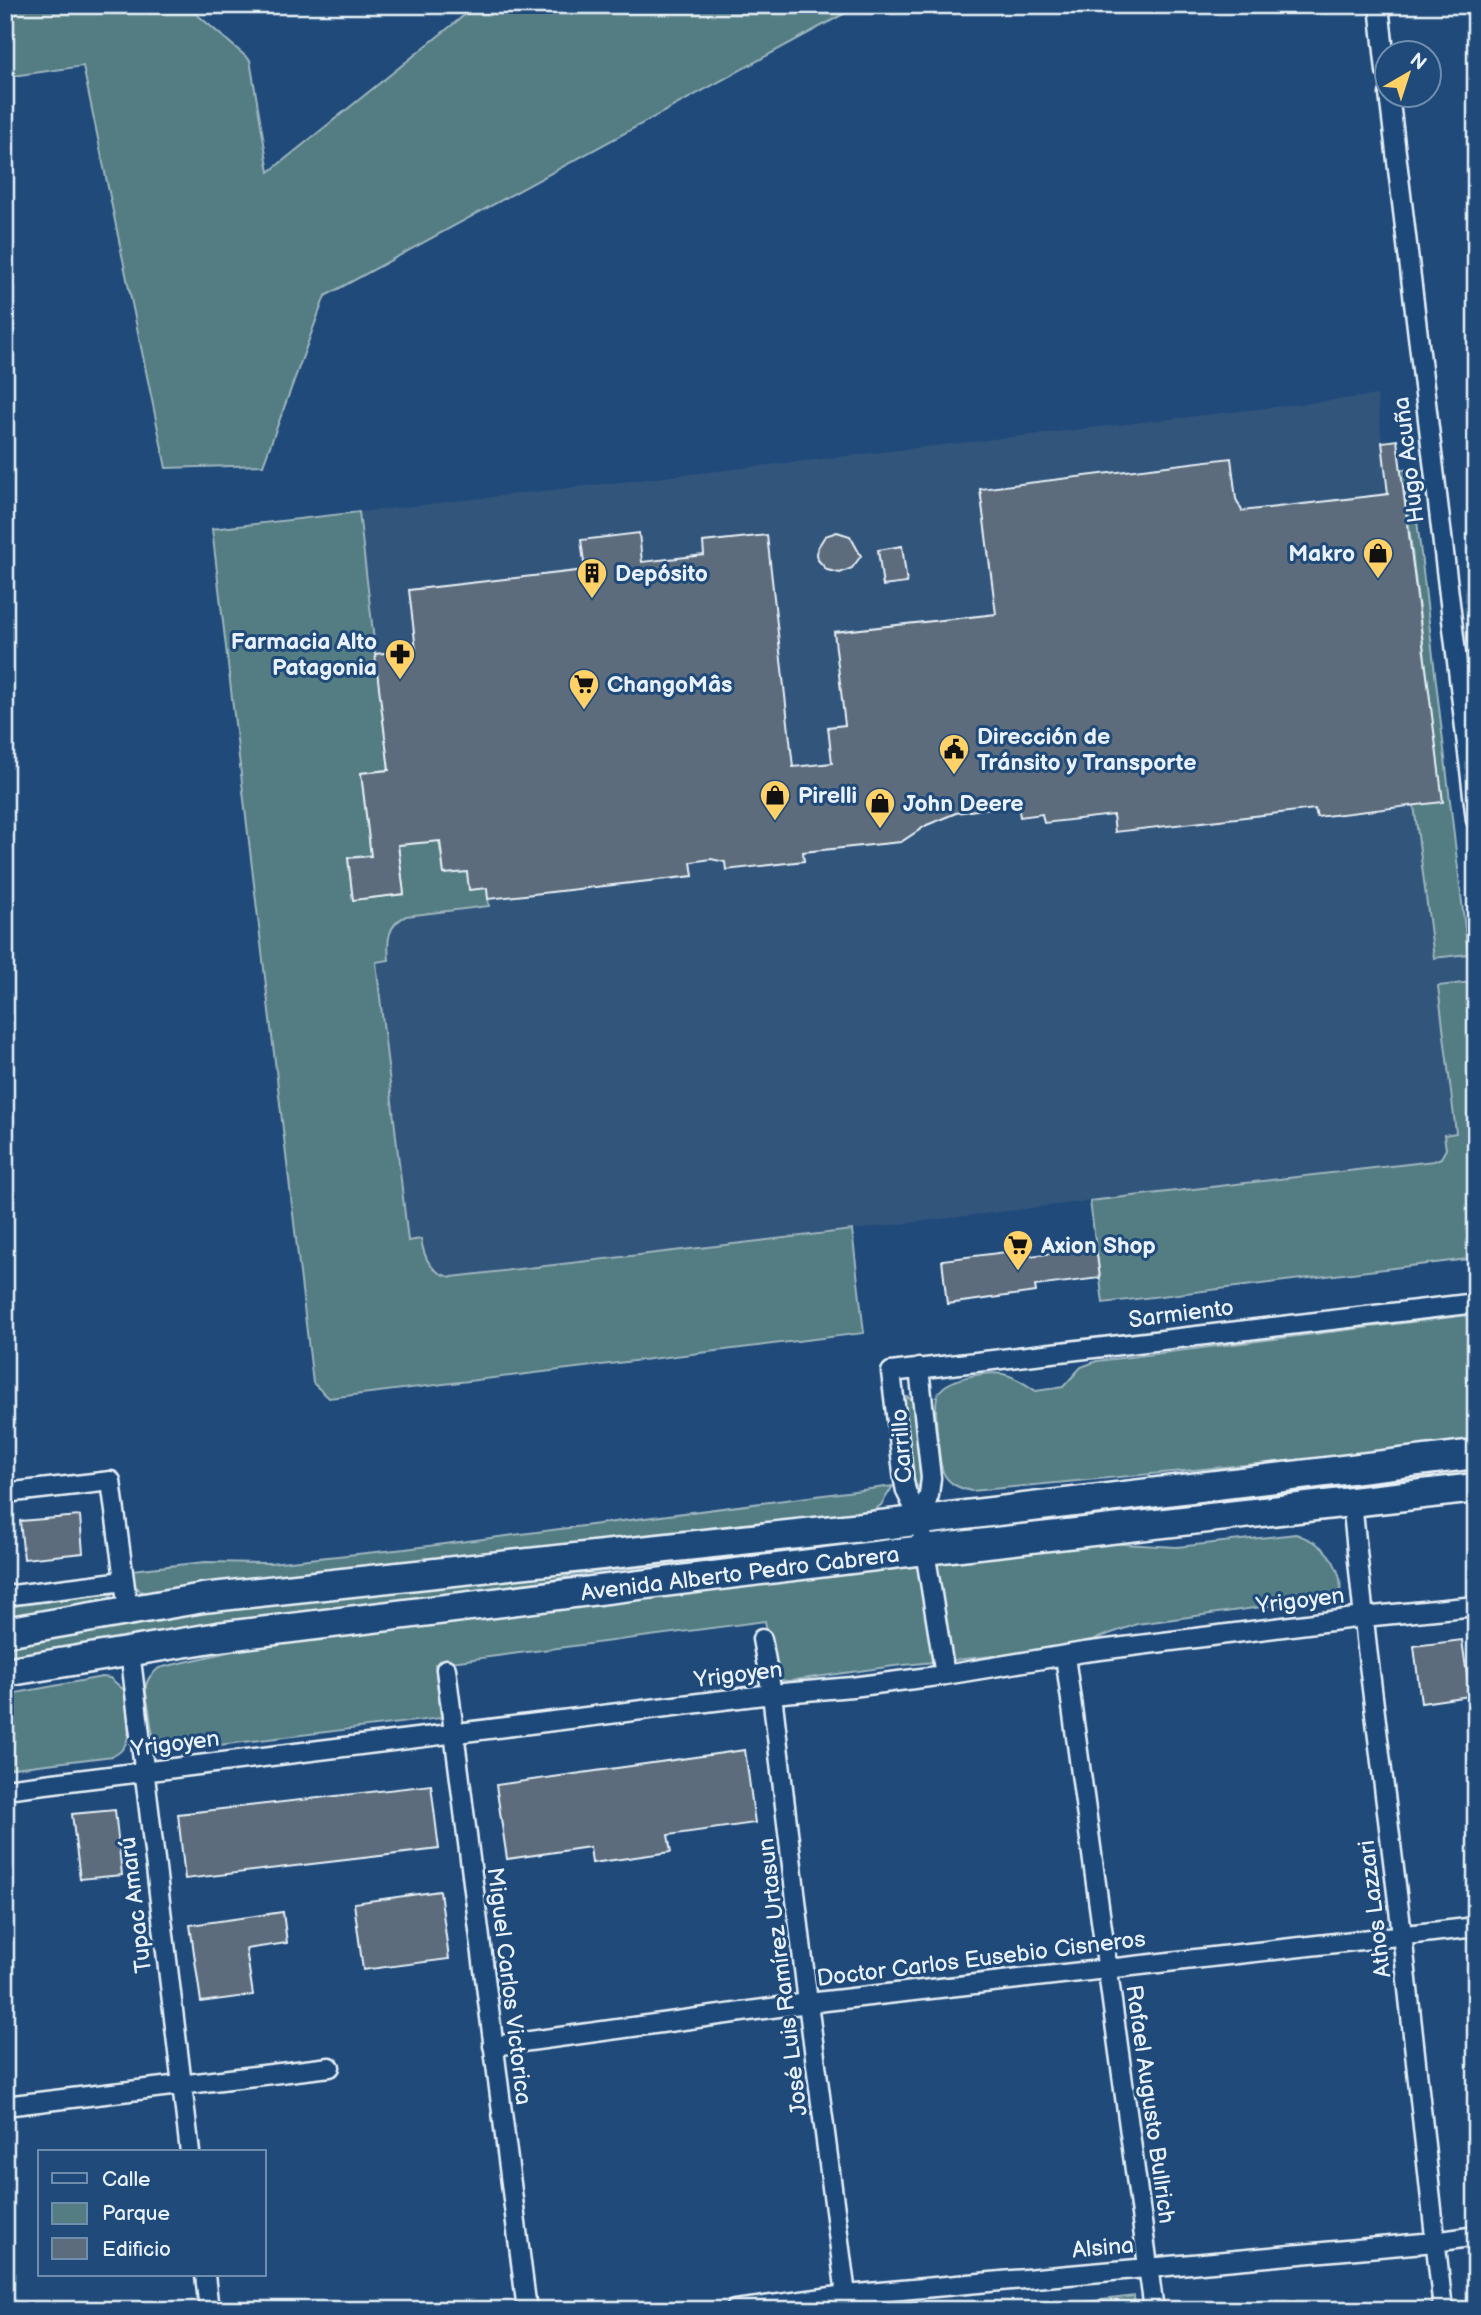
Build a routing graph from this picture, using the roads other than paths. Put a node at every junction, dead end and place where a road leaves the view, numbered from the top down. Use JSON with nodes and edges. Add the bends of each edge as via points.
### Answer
{"nodes":[{"id":1,"x":1379,"y":5,"type":"edge"},
{"id":2,"x":1383,"y":38,"type":"edge"},
{"id":3,"x":1391,"y":108,"type":"edge"},
{"id":4,"x":1476,"y":820,"type":"edge"},
{"id":5,"x":1476,"y":1303,"type":"edge"},
{"id":6,"x":919,"y":1368,"type":"junction"},
{"id":7,"x":891,"y":1372,"type":"joint"},
{"id":8,"x":1476,"y":1454,"type":"edge"},
{"id":9,"x":1476,"y":1488,"type":"edge"},
{"id":10,"x":5,"y":1493,"type":"edge"},
{"id":11,"x":1352,"y":1502,"type":"junction"},
{"id":12,"x":920,"y":1520,"type":"junction"},
{"id":13,"x":924,"y":1550,"type":"junction"},
{"id":14,"x":124,"y":1581,"type":"junction"},
{"id":15,"x":5,"y":1595,"type":"edge"},
{"id":16,"x":1476,"y":1606,"type":"edge"},
{"id":17,"x":128,"y":1610,"type":"junction"},
{"id":18,"x":1363,"y":1617,"type":"junction"},
{"id":19,"x":5,"y":1632,"type":"edge"},
{"id":20,"x":762,"y":1639,"type":"dead end"},
{"id":21,"x":130,"y":1651,"type":"junction"},
{"id":22,"x":1065,"y":1656,"type":"junction"},
{"id":23,"x":446,"y":1669,"type":"dead end"},
{"id":24,"x":5,"y":1672,"type":"edge"},
{"id":25,"x":945,"y":1675,"type":"junction"},
{"id":26,"x":772,"y":1694,"type":"junction"},
{"id":27,"x":453,"y":1734,"type":"junction"},
{"id":28,"x":145,"y":1771,"type":"junction"},
{"id":29,"x":5,"y":1789,"type":"edge"},
{"id":30,"x":1476,"y":1927,"type":"edge"},
{"id":31,"x":1402,"y":1934,"type":"junction"},
{"id":32,"x":1108,"y":1968,"type":"junction"},
{"id":33,"x":808,"y":2003,"type":"junction"},
{"id":34,"x":493,"y":2046,"type":"junction"},
{"id":35,"x":330,"y":2067,"type":"dead end"},
{"id":36,"x":182,"y":2087,"type":"junction"},
{"id":37,"x":5,"y":2106,"type":"edge"},
{"id":38,"x":190,"y":2150,"type":"edge"},
{"id":39,"x":1476,"y":2236,"type":"edge"},
{"id":40,"x":1435,"y":2242,"type":"junction"},
{"id":41,"x":1149,"y":2267,"type":"junction"},
{"id":42,"x":205,"y":2276,"type":"edge"},
{"id":43,"x":847,"y":2303,"type":"edge"},
{"id":44,"x":209,"y":2310,"type":"edge"},
{"id":45,"x":527,"y":2310,"type":"edge"},
{"id":46,"x":735,"y":2310,"type":"edge"},
{"id":47,"x":1154,"y":2310,"type":"edge"},
{"id":48,"x":1443,"y":2310,"type":"edge"}],
"edges":[{"from":1,"to":2,"type":"street"},
{"from":3,"to":4,"type":"street","name":"Hugo Acuña"},
{"from":5,"to":6,"type":"street","name":"Sarmiento"},
{"from":6,"to":7,"type":"street","name":"Sarmiento"},
{"from":6,"to":12,"type":"street","name":"Carrillo","via":[[931,1478]]},
{"from":7,"to":12,"type":"street","name":"Carrillo","via":[[906,1491]]},
{"from":8,"to":12,"type":"main road","name":"Avenida Alberto Pedro Cabrera"},
{"from":9,"to":11,"type":"main road","name":"Avenida Alberto Pedro Cabrera"},
{"from":10,"to":14,"type":"street","via":[[111,1481]]},
{"from":11,"to":13,"type":"main road","name":"Avenida Alberto Pedro Cabrera"},
{"from":11,"to":18,"type":"street","name":"Athos Lazzari"},
{"from":12,"to":13,"type":"street","name":"Carrillo"},
{"from":12,"to":17,"type":"main road","name":"Avenida Alberto Pedro Cabrera","via":[[228,1595]]},
{"from":13,"to":21,"type":"main road","name":"Avenida Alberto Pedro Cabrera"},
{"from":13,"to":25,"type":"street","name":"Carrillo"},
{"from":14,"to":15,"type":"street"},
{"from":14,"to":17,"type":"street"},
{"from":16,"to":18,"type":"street","name":"Yrigoyen"},
{"from":17,"to":19,"type":"main road","name":"Avenida Alberto Pedro Cabrera"},
{"from":18,"to":22,"type":"street","name":"Yrigoyen"},
{"from":18,"to":31,"type":"street","name":"Athos Lazzari"},
{"from":20,"to":26,"type":"street","name":"José Luis Ramírez Urtasun"},
{"from":21,"to":24,"type":"main road","name":"Avenida Alberto Pedro Cabrera"},
{"from":21,"to":28,"type":"street","name":"Tupac Amarú"},
{"from":22,"to":25,"type":"street","name":"Yrigoyen"},
{"from":22,"to":32,"type":"street","name":"Rafael Augusto Bullrich"},
{"from":23,"to":27,"type":"street","name":"Miguel Carlos Victorica"},
{"from":25,"to":26,"type":"street","name":"Yrigoyen"},
{"from":26,"to":27,"type":"street","name":"Yrigoyen"},
{"from":26,"to":33,"type":"street","name":"José Luis Ramírez Urtasun"},
{"from":27,"to":28,"type":"street","name":"Yrigoyen"},
{"from":27,"to":34,"type":"street","name":"Miguel Carlos Victorica"},
{"from":28,"to":29,"type":"street","name":"Yrigoyen"},
{"from":28,"to":36,"type":"street","name":"Tupac Amarú"},
{"from":30,"to":31,"type":"street","name":"Doctor Carlos Eusebio Cisneros"},
{"from":31,"to":32,"type":"street","name":"Doctor Carlos Eusebio Cisneros"},
{"from":31,"to":40,"type":"street","name":"Athos Lazzari"},
{"from":32,"to":33,"type":"street","name":"Doctor Carlos Eusebio Cisneros"},
{"from":32,"to":41,"type":"street","name":"Rafael Augusto Bullrich"},
{"from":33,"to":34,"type":"street","name":"Doctor Carlos Eusebio Cisneros"},
{"from":33,"to":43,"type":"street","name":"José Luis Ramírez Urtasun"},
{"from":34,"to":45,"type":"street","name":"Miguel Carlos Victorica"},
{"from":35,"to":36,"type":"street"},
{"from":36,"to":37,"type":"street"},
{"from":36,"to":38,"type":"street","name":"Tupac Amarú"},
{"from":39,"to":40,"type":"street","name":"Alsina"},
{"from":40,"to":41,"type":"street","name":"Alsina"},
{"from":40,"to":48,"type":"street","name":"Athos Lazzari"},
{"from":41,"to":43,"type":"street","name":"Alsina"},
{"from":41,"to":47,"type":"street","name":"Rafael Augusto Bullrich"},
{"from":42,"to":44,"type":"street"},
{"from":43,"to":46,"type":"street","name":"Alsina"}]}
